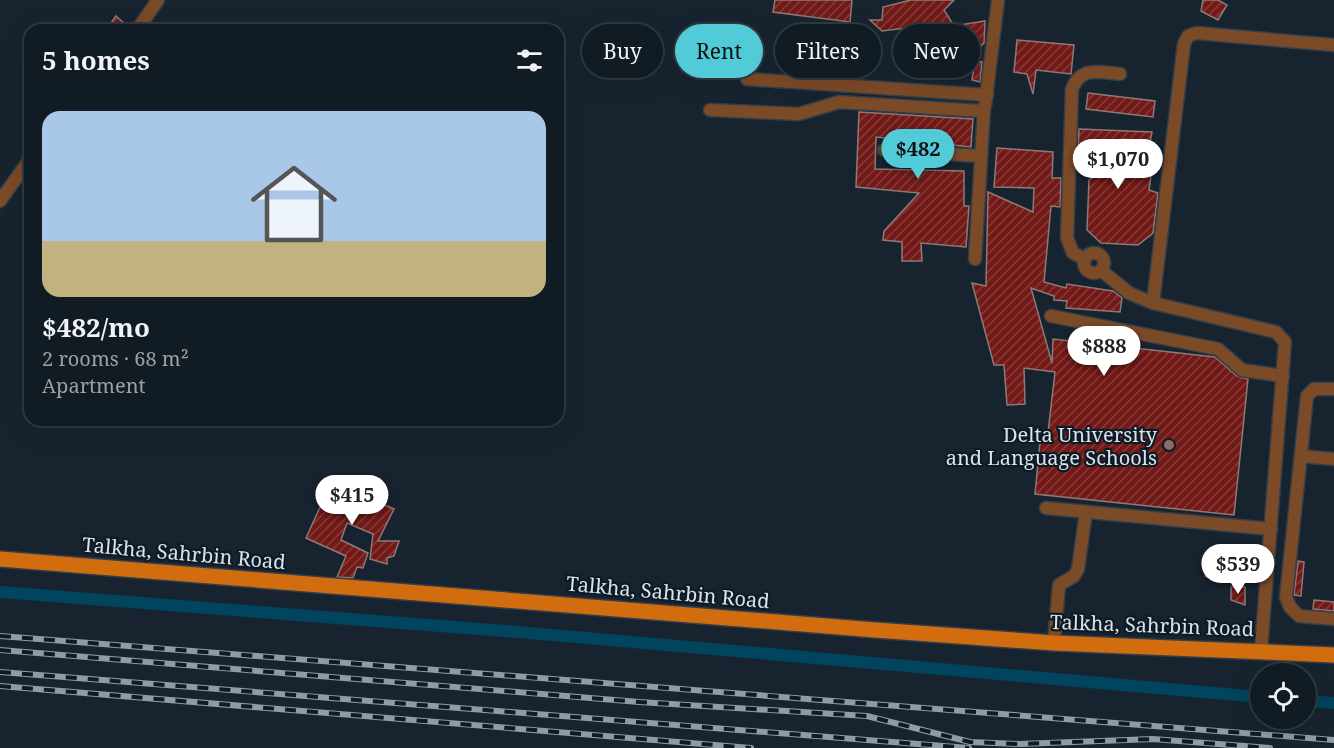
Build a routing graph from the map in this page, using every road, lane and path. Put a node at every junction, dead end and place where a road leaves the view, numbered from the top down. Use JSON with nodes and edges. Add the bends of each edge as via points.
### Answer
{"nodes":[{"id":1,"x":158,"y":0,"type":"edge"},
{"id":2,"x":998,"y":0,"type":"edge"},
{"id":3,"x":141,"y":24,"type":"edge"},
{"id":4,"x":1334,"y":45,"type":"edge"},
{"id":5,"x":1120,"y":74,"type":"dead end"},
{"id":6,"x":747,"y":80,"type":"dead end"},
{"id":7,"x":987,"y":95,"type":"junction"},
{"id":8,"x":984,"y":109,"type":"junction"},
{"id":9,"x":710,"y":110,"type":"dead end"},
{"id":10,"x":884,"y":150,"type":"dead end"},
{"id":11,"x":981,"y":156,"type":"junction"},
{"id":12,"x":24,"y":167,"type":"edge"},
{"id":13,"x":0,"y":201,"type":"edge"},
{"id":14,"x":975,"y":258,"type":"dead end"},
{"id":15,"x":1153,"y":303,"type":"junction"},
{"id":16,"x":1051,"y":316,"type":"dead end"},
{"id":17,"x":1283,"y":376,"type":"junction"},
{"id":18,"x":1334,"y":389,"type":"edge"},
{"id":19,"x":1301,"y":456,"type":"junction"},
{"id":20,"x":1334,"y":459,"type":"edge"},
{"id":21,"x":1046,"y":508,"type":"dead end"},
{"id":22,"x":1086,"y":512,"type":"junction"},
{"id":23,"x":1271,"y":529,"type":"junction"},
{"id":24,"x":0,"y":559,"type":"edge"},
{"id":25,"x":1334,"y":619,"type":"edge"},
{"id":26,"x":1054,"y":643,"type":"junction"},
{"id":27,"x":1261,"y":650,"type":"junction"},
{"id":28,"x":1334,"y":655,"type":"edge"}],
"edges":[{"from":1,"to":3,"type":"street"},
{"from":2,"to":7,"type":"street"},
{"from":4,"to":15,"type":"street","via":[[1196,33],[1188,36]]},
{"from":5,"to":15,"type":"street","via":[[1086,72],[1071,89],[1067,238],[1073,253],[1085,259],[1088,272],[1102,271],[1129,292]]},
{"from":6,"to":7,"type":"street"},
{"from":7,"to":8,"type":"street"},
{"from":8,"to":9,"type":"street","via":[[978,112],[839,102],[799,114]]},
{"from":8,"to":11,"type":"street"},
{"from":10,"to":11,"type":"street"},
{"from":11,"to":14,"type":"street"},
{"from":12,"to":13,"type":"street"},
{"from":15,"to":17,"type":"street","via":[[1276,332],[1286,346]]},
{"from":16,"to":17,"type":"street","via":[[1218,349],[1242,370]]},
{"from":17,"to":23,"type":"street"},
{"from":18,"to":19,"type":"street","via":[[1317,388],[1308,393]]},
{"from":19,"to":20,"type":"street"},
{"from":19,"to":25,"type":"street","via":[[1286,597],[1299,616]]},
{"from":21,"to":22,"type":"street"},
{"from":22,"to":23,"type":"street"},
{"from":22,"to":26,"type":"street","via":[[1078,569],[1059,585]]},
{"from":23,"to":27,"type":"street"},
{"from":24,"to":26,"type":"main road","name":"Talkha, Sahrbin Road"},
{"from":26,"to":27,"type":"main road","name":"Talkha, Sahrbin Road"},
{"from":27,"to":28,"type":"main road","name":"Talkha, Sahrbin Road"}]}
